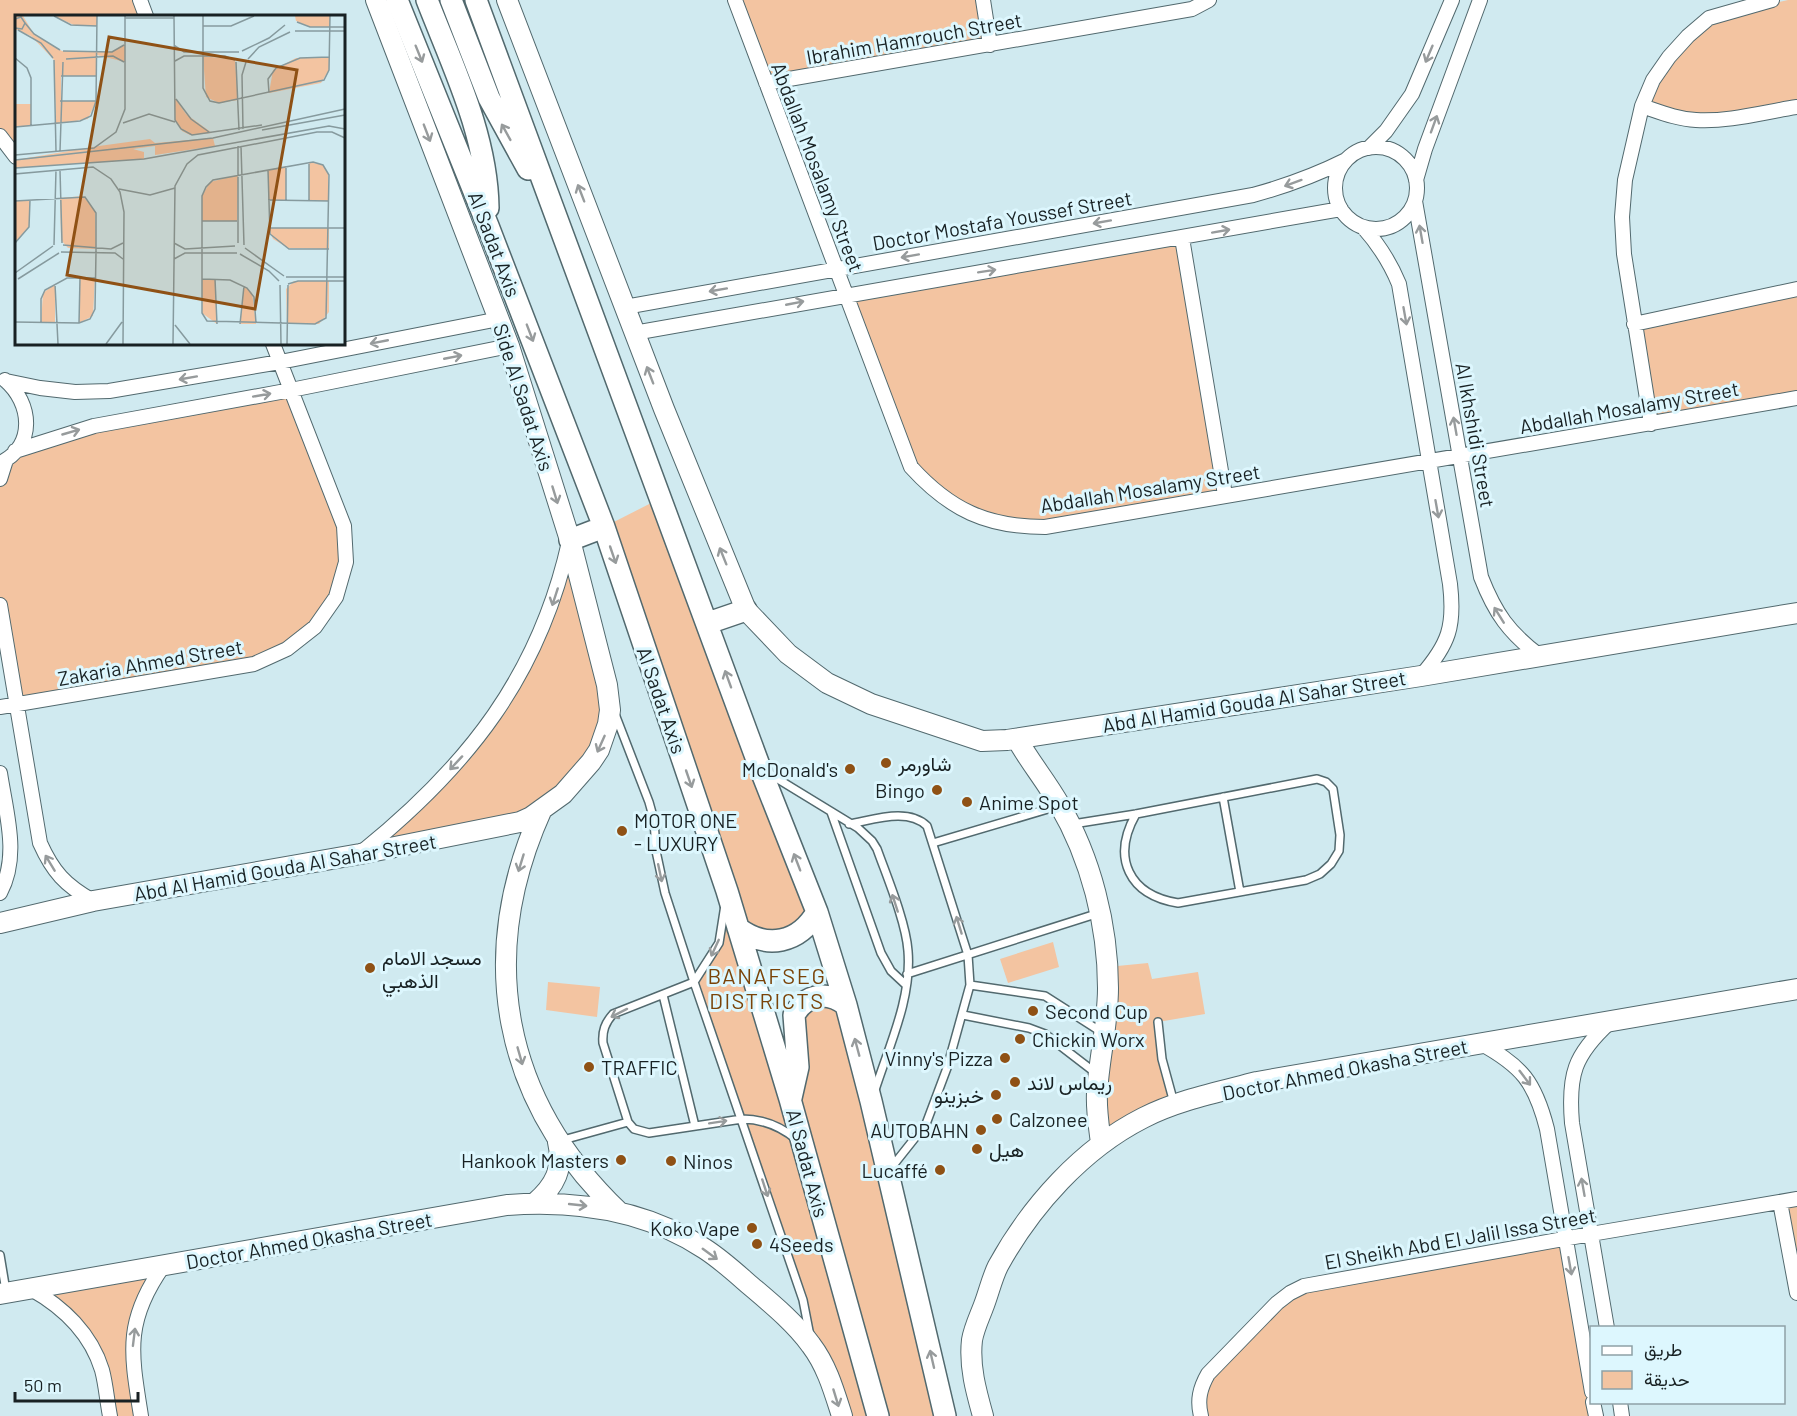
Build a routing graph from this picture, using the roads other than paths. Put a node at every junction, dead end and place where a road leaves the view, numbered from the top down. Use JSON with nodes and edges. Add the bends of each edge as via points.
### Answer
{"nodes":[{"id":1,"x":140,"y":0,"type":"edge"},
{"id":2,"x":376,"y":0,"type":"edge"},
{"id":3,"x":397,"y":0,"type":"edge"},
{"id":4,"x":427,"y":0,"type":"edge"},
{"id":5,"x":451,"y":0,"type":"edge"},
{"id":6,"x":476,"y":0,"type":"edge"},
{"id":7,"x":507,"y":0,"type":"edge"},
{"id":8,"x":735,"y":0,"type":"edge"},
{"id":9,"x":983,"y":0,"type":"edge"},
{"id":10,"x":1209,"y":0,"type":"edge"},
{"id":11,"x":1452,"y":0,"type":"edge"},
{"id":12,"x":1480,"y":0,"type":"edge"},
{"id":13,"x":1772,"y":0,"type":"edge"},
{"id":14,"x":1191,"y":4,"type":"edge"},
{"id":15,"x":146,"y":15,"type":"edge"},
{"id":16,"x":990,"y":45,"type":"junction"},
{"id":17,"x":766,"y":83,"type":"junction"},
{"id":18,"x":1642,"y":106,"type":"junction"},
{"id":19,"x":1797,"y":107,"type":"edge"},
{"id":20,"x":0,"y":136,"type":"edge"},
{"id":21,"x":1369,"y":148,"type":"junction"},
{"id":22,"x":15,"y":156,"type":"edge"},
{"id":23,"x":1346,"y":160,"type":"junction"},
{"id":24,"x":1416,"y":180,"type":"junction"},
{"id":25,"x":549,"y":199,"type":"junction"},
{"id":26,"x":1415,"y":201,"type":"junction"},
{"id":27,"x":1341,"y":209,"type":"junction"},
{"id":28,"x":489,"y":226,"type":"junction"},
{"id":29,"x":1363,"y":227,"type":"junction"},
{"id":30,"x":1182,"y":238,"type":"junction"},
{"id":31,"x":836,"y":269,"type":"junction"},
{"id":32,"x":1797,"y":289,"type":"edge"},
{"id":33,"x":845,"y":294,"type":"junction"},
{"id":34,"x":625,"y":307,"type":"junction"},
{"id":35,"x":499,"y":319,"type":"junction"},
{"id":36,"x":1635,"y":324,"type":"junction"},
{"id":37,"x":634,"y":333,"type":"junction"},
{"id":38,"x":273,"y":345,"type":"edge"},
{"id":39,"x":509,"y":346,"type":"junction"},
{"id":40,"x":280,"y":362,"type":"junction"},
{"id":41,"x":3,"y":379,"type":"edge"},
{"id":42,"x":291,"y":390,"type":"junction"},
{"id":43,"x":1797,"y":398,"type":"edge"},
{"id":44,"x":1652,"y":424,"type":"junction"},
{"id":45,"x":1460,"y":456,"type":"junction"},
{"id":46,"x":7,"y":458,"type":"edge"},
{"id":47,"x":1429,"y":461,"type":"junction"},
{"id":48,"x":0,"y":479,"type":"edge"},
{"id":49,"x":1225,"y":495,"type":"junction"},
{"id":50,"x":604,"y":527,"type":"junction"},
{"id":51,"x":570,"y":540,"type":"junction"},
{"id":52,"x":0,"y":604,"type":"edge"},
{"id":53,"x":746,"y":610,"type":"junction"},
{"id":54,"x":1797,"y":613,"type":"edge"},
{"id":55,"x":708,"y":623,"type":"junction"},
{"id":56,"x":1540,"y":656,"type":"junction"},
{"id":57,"x":1421,"y":676,"type":"junction"},
{"id":58,"x":609,"y":698,"type":"junction"},
{"id":59,"x":17,"y":704,"type":"junction"},
{"id":60,"x":0,"y":707,"type":"edge"},
{"id":61,"x":1017,"y":739,"type":"junction"},
{"id":62,"x":760,"y":768,"type":"junction"},
{"id":63,"x":0,"y":773,"type":"edge"},
{"id":64,"x":563,"y":794,"type":"joint"},
{"id":65,"x":1223,"y":797,"type":"junction"},
{"id":66,"x":1060,"y":805,"type":"junction"},
{"id":67,"x":542,"y":809,"type":"junction"},
{"id":68,"x":831,"y":812,"type":"junction"},
{"id":69,"x":1136,"y":814,"type":"junction"},
{"id":70,"x":849,"y":824,"type":"junction"},
{"id":71,"x":1070,"y":825,"type":"junction"},
{"id":72,"x":933,"y":843,"type":"junction"},
{"id":73,"x":360,"y":854,"type":"junction"},
{"id":74,"x":727,"y":891,"type":"junction"},
{"id":75,"x":1240,"y":892,"type":"junction"},
{"id":76,"x":0,"y":893,"type":"edge"},
{"id":77,"x":93,"y":901,"type":"junction"},
{"id":78,"x":817,"y":912,"type":"junction"},
{"id":79,"x":1100,"y":913,"type":"junction"},
{"id":80,"x":0,"y":923,"type":"edge"},
{"id":81,"x":738,"y":928,"type":"junction"},
{"id":82,"x":968,"y":955,"type":"junction"},
{"id":83,"x":907,"y":974,"type":"junction"},
{"id":84,"x":694,"y":982,"type":"junction"},
{"id":85,"x":906,"y":985,"type":"junction"},
{"id":86,"x":970,"y":985,"type":"junction"},
{"id":87,"x":1797,"y":989,"type":"edge"},
{"id":88,"x":663,"y":994,"type":"junction"},
{"id":89,"x":846,"y":1005,"type":"junction"},
{"id":90,"x":963,"y":1015,"type":"junction"},
{"id":91,"x":1612,"y":1020,"type":"junction"},
{"id":92,"x":1158,"y":1022,"type":"dead end"},
{"id":93,"x":1105,"y":1035,"type":"junction"},
{"id":94,"x":1480,"y":1043,"type":"junction"},
{"id":95,"x":1099,"y":1076,"type":"junction"},
{"id":96,"x":790,"y":1099,"type":"junction"},
{"id":97,"x":871,"y":1101,"type":"junction"},
{"id":98,"x":1175,"y":1106,"type":"junction"},
{"id":99,"x":742,"y":1119,"type":"junction"},
{"id":100,"x":628,"y":1122,"type":"junction"},
{"id":101,"x":695,"y":1126,"type":"junction"},
{"id":102,"x":558,"y":1141,"type":"junction"},
{"id":103,"x":1101,"y":1143,"type":"junction"},
{"id":104,"x":803,"y":1146,"type":"junction"},
{"id":105,"x":888,"y":1172,"type":"junction"},
{"id":106,"x":1797,"y":1199,"type":"edge"},
{"id":107,"x":1780,"y":1202,"type":"junction"},
{"id":108,"x":535,"y":1203,"type":"junction"},
{"id":109,"x":620,"y":1212,"type":"junction"},
{"id":110,"x":1591,"y":1234,"type":"junction"},
{"id":111,"x":1566,"y":1238,"type":"junction"},
{"id":112,"x":0,"y":1255,"type":"edge"},
{"id":113,"x":164,"y":1265,"type":"junction"},
{"id":114,"x":31,"y":1289,"type":"junction"},
{"id":115,"x":3,"y":1293,"type":"edge"},
{"id":116,"x":1797,"y":1293,"type":"edge"},
{"id":117,"x":1607,"y":1326,"type":"edge"},
{"id":118,"x":811,"y":1345,"type":"junction"},
{"id":119,"x":1590,"y":1380,"type":"edge"},
{"id":120,"x":110,"y":1416,"type":"edge"},
{"id":121,"x":141,"y":1416,"type":"edge"},
{"id":122,"x":842,"y":1416,"type":"edge"},
{"id":123,"x":878,"y":1416,"type":"edge"},
{"id":124,"x":945,"y":1416,"type":"edge"},
{"id":125,"x":983,"y":1416,"type":"edge"},
{"id":126,"x":1201,"y":1416,"type":"edge"}],
"edges":[{"from":1,"to":15,"type":"street"},
{"from":2,"to":35,"type":"street","name":"Side Al Sadat Axis","one_way":true},
{"from":3,"to":28,"type":"main road","name":"Al Sadat Axis","one_way":true},
{"from":4,"to":28,"type":"main road","via":[[476,130],[486,176]]},
{"from":25,"to":5,"type":"main road","one_way":true,"via":[[516,150],[489,98]]},
{"from":6,"to":25,"type":"main road"},
{"from":34,"to":7,"type":"street","one_way":true},
{"from":8,"to":17,"type":"street","name":"Abdallah Mosalamy Street"},
{"from":9,"to":16,"type":"street"},
{"from":10,"to":14,"type":"street","name":"Ibrahim Hamrouch Street"},
{"from":11,"to":21,"type":"street","one_way":true,"via":[[1412,94],[1386,132]]},
{"from":24,"to":12,"type":"street","one_way":true},
{"from":13,"to":18,"type":"street","via":[[1710,18],[1669,57]]},
{"from":14,"to":16,"type":"street","name":"Ibrahim Hamrouch Street"},
{"from":16,"to":17,"type":"street","name":"Ibrahim Hamrouch Street"},
{"from":17,"to":31,"type":"street","name":"Abdallah Mosalamy Street"},
{"from":18,"to":19,"type":"street","via":[[1696,120]]},
{"from":18,"to":36,"type":"street","via":[[1624,180],[1622,217]]},
{"from":20,"to":22,"type":"street"},
{"from":21,"to":23,"type":"street"},
{"from":21,"to":24,"type":"street","via":[[1399,154],[1410,165]]},
{"from":23,"to":27,"type":"street","via":[[1335,184]]},
{"from":23,"to":31,"type":"street","name":"Doctor Mostafa Youssef Street","one_way":true,"via":[[1317,175],[1253,195]]},
{"from":24,"to":26,"type":"street"},
{"from":25,"to":55,"type":"main road"},
{"from":26,"to":29,"type":"street","via":[[1408,215],[1395,225],[1379,230]]},
{"from":45,"to":26,"type":"street","name":"Al Ikhshidi Street","one_way":true},
{"from":27,"to":29,"type":"street"},
{"from":30,"to":27,"type":"street","one_way":true},
{"from":28,"to":50,"type":"main road","name":"Al Sadat Axis","one_way":true},
{"from":29,"to":47,"type":"street","one_way":true,"via":[[1379,244],[1399,284]]},
{"from":33,"to":30,"type":"street","one_way":true},
{"from":30,"to":49,"type":"street"},
{"from":31,"to":33,"type":"street","name":"Abdallah Mosalamy Street"},
{"from":31,"to":34,"type":"street","name":"Doctor Mostafa Youssef Street","one_way":true},
{"from":32,"to":36,"type":"street"},
{"from":37,"to":33,"type":"street","one_way":true},
{"from":33,"to":49,"type":"street","name":"Abdallah Mosalamy Street","via":[[911,467],[948,502],[994,523],[1045,527]]},
{"from":34,"to":37,"type":"street"},
{"from":35,"to":39,"type":"street","name":"Side Al Sadat Axis"},
{"from":35,"to":40,"type":"street","one_way":true},
{"from":36,"to":44,"type":"street"},
{"from":53,"to":37,"type":"street","one_way":true},
{"from":38,"to":40,"type":"street","name":"Zakaria Ahmed Street"},
{"from":42,"to":39,"type":"street","one_way":true},
{"from":39,"to":51,"type":"street","name":"Side Al Sadat Axis","one_way":true},
{"from":40,"to":41,"type":"street","one_way":true,"via":[[110,391],[75,392]]},
{"from":40,"to":42,"type":"street","name":"Zakaria Ahmed Street"},
{"from":41,"to":46,"type":"street","via":[[17,392],[26,422],[23,438]]},
{"from":46,"to":42,"type":"street","one_way":true,"via":[[94,426]]},
{"from":42,"to":59,"type":"street","name":"Zakaria Ahmed Street","via":[[344,526],[346,562],[339,589],[315,627],[287,649],[254,664]]},
{"from":43,"to":44,"type":"street","name":"Abdallah Mosalamy Street"},
{"from":44,"to":45,"type":"street","name":"Abdallah Mosalamy Street"},
{"from":45,"to":47,"type":"street","name":"Abdallah Mosalamy Street"},
{"from":56,"to":45,"type":"street","name":"Al Ikhshidi Street","one_way":true,"via":[[1520,641],[1490,601],[1481,577]]},
{"from":46,"to":48,"type":"street"},
{"from":47,"to":49,"type":"street","name":"Abdallah Mosalamy Street"},
{"from":47,"to":57,"type":"street","one_way":true,"via":[[1453,609],[1449,634]]},
{"from":50,"to":51,"type":"main road"},
{"from":50,"to":74,"type":"main road","name":"Al Sadat Axis","one_way":true},
{"from":51,"to":58,"type":"street","name":"Side Al Sadat Axis"},
{"from":51,"to":73,"type":"street","one_way":true,"via":[[544,626],[498,712],[419,803]]},
{"from":52,"to":59,"type":"street"},
{"from":53,"to":55,"type":"main road"},
{"from":53,"to":61,"type":"street","name":"Abd Al Hamid Gouda Al Sahar Street","via":[[788,654],[827,683],[871,704],[982,741]]},
{"from":54,"to":56,"type":"street","name":"Abd Al Hamid Gouda Al Sahar Street"},
{"from":62,"to":55,"type":"main road","one_way":true},
{"from":56,"to":57,"type":"street","name":"Abd Al Hamid Gouda Al Sahar Street"},
{"from":57,"to":61,"type":"street","name":"Abd Al Hamid Gouda Al Sahar Street"},
{"from":58,"to":64,"type":"street","name":"Side Al Sadat Axis","one_way":true,"via":[[608,724],[599,750]]},
{"from":58,"to":84,"type":"lane","one_way":true,"via":[[649,802],[665,893]]},
{"from":59,"to":60,"type":"street","name":"Zakaria Ahmed Street"},
{"from":77,"to":59,"type":"street","one_way":true,"via":[[62,880],[40,843]]},
{"from":61,"to":66,"type":"street"},
{"from":62,"to":68,"type":"lane"},
{"from":78,"to":62,"type":"main road","one_way":true},
{"from":63,"to":76,"type":"street","via":[[12,847]]},
{"from":64,"to":67,"type":"street","name":"Abd Al Hamid Gouda Al Sahar Street"},
{"from":65,"to":69,"type":"lane"},
{"from":65,"to":75,"type":"lane"},
{"from":65,"to":75,"type":"lane","via":[[1317,779],[1333,789],[1335,799],[1340,836],[1339,851],[1332,864],[1306,880]]},
{"from":66,"to":71,"type":"street"},
{"from":66,"to":72,"type":"lane"},
{"from":67,"to":73,"type":"street","name":"Abd Al Hamid Gouda Al Sahar Street","via":[[520,822]]},
{"from":67,"to":102,"type":"street","one_way":true,"via":[[529,838],[512,898],[507,930],[507,993],[523,1065]]},
{"from":68,"to":70,"type":"lane"},
{"from":68,"to":85,"type":"lane","via":[[881,953],[891,971]]},
{"from":69,"to":71,"type":"lane"},
{"from":69,"to":75,"type":"lane","via":[[1124,847],[1133,880],[1145,892],[1178,903]]},
{"from":70,"to":72,"type":"lane","via":[[913,817],[927,826]]},
{"from":83,"to":70,"type":"lane","one_way":true,"via":[[904,930],[877,849],[866,834]]},
{"from":71,"to":79,"type":"street","via":[[1088,868]]},
{"from":82,"to":72,"type":"lane","one_way":true},
{"from":73,"to":77,"type":"street","name":"Abd Al Hamid Gouda Al Sahar Street"},
{"from":74,"to":81,"type":"main road","name":"Al Sadat Axis"},
{"from":74,"to":84,"type":"lane","one_way":true,"via":[[719,943]]},
{"from":77,"to":80,"type":"street","name":"Abd Al Hamid Gouda Al Sahar Street"},
{"from":78,"to":81,"type":"main road","via":[[805,929],[776,941],[756,938]]},
{"from":78,"to":89,"type":"main road"},
{"from":79,"to":82,"type":"lane"},
{"from":79,"to":93,"type":"street","via":[[1108,986]]},
{"from":81,"to":96,"type":"main road","name":"Al Sadat Axis"},
{"from":82,"to":83,"type":"lane"},
{"from":82,"to":86,"type":"lane"},
{"from":83,"to":85,"type":"lane"},
{"from":84,"to":88,"type":"lane"},
{"from":84,"to":99,"type":"lane"},
{"from":85,"to":97,"type":"lane"},
{"from":86,"to":90,"type":"lane"},
{"from":86,"to":93,"type":"lane","via":[[1045,996]]},
{"from":87,"to":91,"type":"street","name":"Doctor Ahmed Okasha Street"},
{"from":88,"to":100,"type":"lane","one_way":true,"via":[[614,1014],[603,1030],[603,1043]]},
{"from":88,"to":101,"type":"lane"},
{"from":89,"to":96,"type":"main road","via":[[825,995],[810,998],[798,1008],[794,1015],[798,1067]]},
{"from":97,"to":89,"type":"main road","one_way":true},
{"from":90,"to":95,"type":"lane","via":[[1045,1034]]},
{"from":90,"to":105,"type":"lane","via":[[926,1124]]},
{"from":91,"to":94,"type":"street","name":"Doctor Ahmed Okasha Street"},
{"from":110,"to":91,"type":"street","one_way":true,"via":[[1570,1094],[1576,1066],[1590,1040]]},
{"from":92,"to":98,"type":"lane","via":[[1162,1059]]},
{"from":93,"to":95,"type":"street"},
{"from":94,"to":98,"type":"street","name":"Doctor Ahmed Okasha Street","via":[[1257,1082]]},
{"from":94,"to":111,"type":"street","one_way":true,"via":[[1505,1057],[1525,1076],[1540,1101]]},
{"from":95,"to":103,"type":"street","via":[[1097,1110]]},
{"from":96,"to":104,"type":"main road","name":"Al Sadat Axis"},
{"from":97,"to":105,"type":"main road"},
{"from":98,"to":103,"type":"street","name":"Doctor Ahmed Okasha Street","via":[[1145,1117]]},
{"from":101,"to":99,"type":"lane","one_way":true},
{"from":99,"to":104,"type":"lane","via":[[769,1123]]},
{"from":99,"to":118,"type":"lane","one_way":true,"via":[[802,1300]]},
{"from":100,"to":101,"type":"lane","via":[[634,1130],[644,1133]]},
{"from":100,"to":102,"type":"lane"},
{"from":102,"to":108,"type":"street","via":[[559,1171],[550,1189]]},
{"from":102,"to":109,"type":"street","via":[[597,1191]]},
{"from":103,"to":125,"type":"street","name":"Doctor Ahmed Okasha Street","via":[[1032,1214],[997,1268],[973,1338],[971,1360]]},
{"from":104,"to":123,"type":"main road","name":"Al Sadat Axis"},
{"from":124,"to":105,"type":"main road","one_way":true},
{"from":106,"to":107,"type":"street","name":"El Sheikh Abd El Jalil Issa Street"},
{"from":107,"to":110,"type":"street","name":"El Sheikh Abd El Jalil Issa Street"},
{"from":107,"to":116,"type":"street"},
{"from":108,"to":109,"type":"street","name":"Doctor Ahmed Okasha Street","one_way":true},
{"from":108,"to":113,"type":"street","name":"Doctor Ahmed Okasha Street"},
{"from":109,"to":118,"type":"street","one_way":true,"via":[[664,1228],[706,1250],[761,1295]]},
{"from":110,"to":111,"type":"street","name":"El Sheikh Abd El Jalil Issa Street"},
{"from":110,"to":117,"type":"street"},
{"from":111,"to":119,"type":"street","one_way":true},
{"from":111,"to":126,"type":"street","name":"El Sheikh Abd El Jalil Issa Street","via":[[1304,1286],[1290,1293],[1208,1374],[1198,1398]]},
{"from":112,"to":115,"type":"lane"},
{"from":113,"to":114,"type":"street","name":"Doctor Ahmed Okasha Street"},
{"from":121,"to":113,"type":"street","one_way":true,"via":[[132,1340],[142,1300]]},
{"from":114,"to":115,"type":"street","name":"Doctor Ahmed Okasha Street"},
{"from":114,"to":120,"type":"street","via":[[67,1314],[87,1341],[102,1371]]},
{"from":118,"to":122,"type":"street","one_way":true,"via":[[830,1379]]}]}
